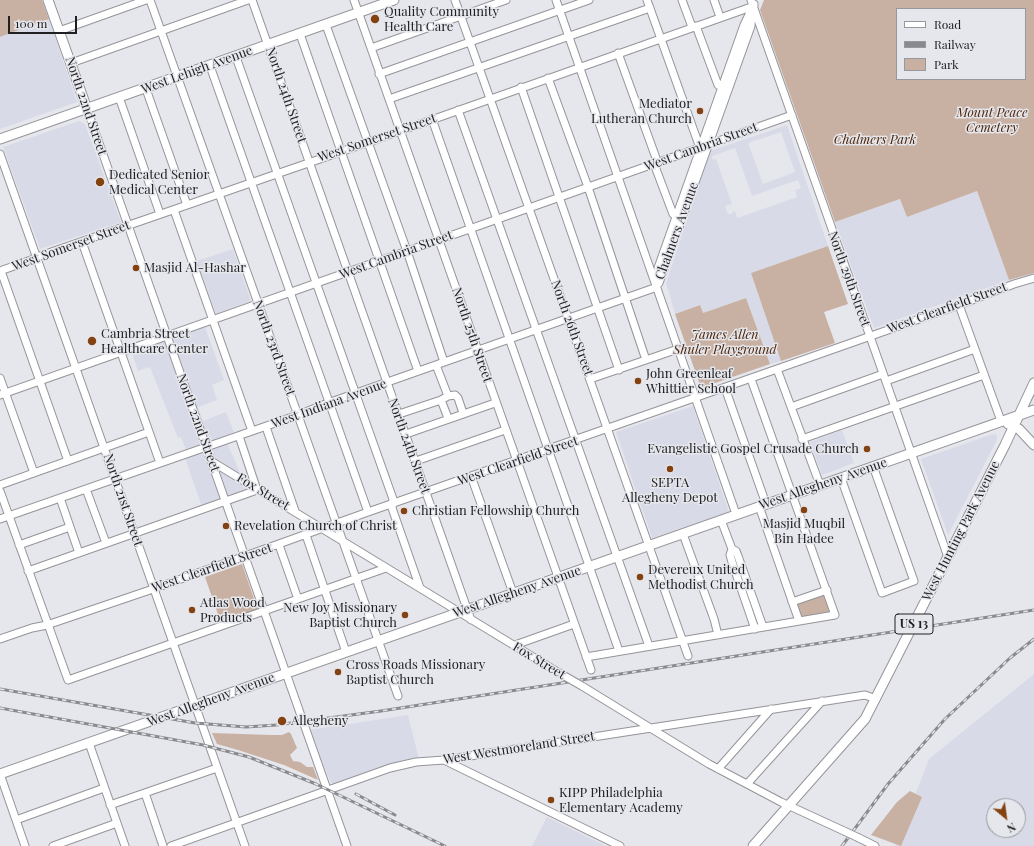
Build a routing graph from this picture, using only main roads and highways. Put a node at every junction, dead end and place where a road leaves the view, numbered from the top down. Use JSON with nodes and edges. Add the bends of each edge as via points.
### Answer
{"nodes":[{"id":1,"x":48,"y":0,"type":"edge"},
{"id":2,"x":394,"y":0,"type":"edge"},
{"id":3,"x":87,"y":109,"type":"junction"},
{"id":4,"x":0,"y":139,"type":"edge"},
{"id":5,"x":1034,"y":383,"type":"edge"},
{"id":6,"x":1029,"y":393,"type":"junction"},
{"id":7,"x":1034,"y":402,"type":"edge"},
{"id":8,"x":1034,"y":410,"type":"edge"},
{"id":9,"x":1018,"y":416,"type":"junction"},
{"id":10,"x":1001,"y":421,"type":"junction"},
{"id":11,"x":1014,"y":426,"type":"junction"},
{"id":12,"x":1034,"y":444,"type":"edge"},
{"id":13,"x":0,"y":774,"type":"edge"},
{"id":14,"x":753,"y":846,"type":"edge"}],
"edges":[{"from":1,"to":3,"type":"main road","name":"North 22nd Street"},
{"from":2,"to":3,"type":"main road","name":"West Lehigh Avenue"},
{"from":3,"to":4,"type":"main road","name":"West Lehigh Avenue"},
{"from":5,"to":6,"type":"main road","name":"West Hunting Park Avenue","number":"US 13"},
{"from":6,"to":7,"type":"main road"},
{"from":6,"to":9,"type":"main road","name":"West Hunting Park Avenue","number":"US 13"},
{"from":8,"to":9,"type":"main road","name":"West Allegheny Avenue"},
{"from":9,"to":10,"type":"main road","name":"West Allegheny Avenue"},
{"from":9,"to":11,"type":"main road","name":"West Hunting Park Avenue","number":"US 13"},
{"from":10,"to":11,"type":"main road"},
{"from":10,"to":13,"type":"main road","name":"West Allegheny Avenue"},
{"from":11,"to":12,"type":"main road"},
{"from":11,"to":14,"type":"main road","name":"West Hunting Park Avenue","number":"US 13","via":[[860,726]]}]}
